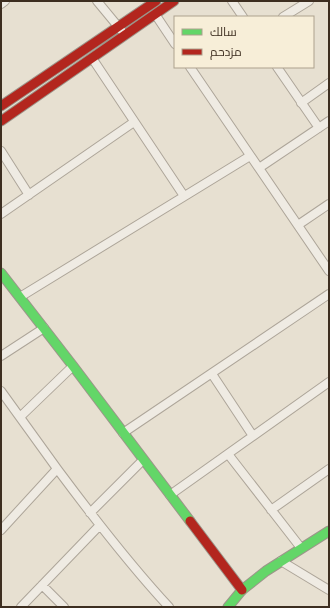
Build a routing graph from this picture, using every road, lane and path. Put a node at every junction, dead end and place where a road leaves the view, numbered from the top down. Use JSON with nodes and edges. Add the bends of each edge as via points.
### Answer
{"nodes":[{"id":1,"x":5,"y":1,"type":"edge"},
{"id":2,"x":97,"y":1,"type":"edge"},
{"id":3,"x":156,"y":1,"type":"edge"},
{"id":4,"x":174,"y":1,"type":"edge"},
{"id":5,"x":232,"y":1,"type":"edge"},
{"id":6,"x":309,"y":1,"type":"edge"},
{"id":7,"x":1,"y":4,"type":"edge"},
{"id":8,"x":155,"y":14,"type":"junction"},
{"id":9,"x":242,"y":16,"type":"edge"},
{"id":10,"x":285,"y":16,"type":"edge"},
{"id":11,"x":118,"y":27,"type":"junction"},
{"id":12,"x":125,"y":35,"type":"junction"},
{"id":13,"x":174,"y":42,"type":"edge"},
{"id":14,"x":92,"y":58,"type":"junction"},
{"id":15,"x":191,"y":68,"type":"edge"},
{"id":16,"x":278,"y":68,"type":"edge"},
{"id":17,"x":329,"y":83,"type":"edge"},
{"id":18,"x":301,"y":103,"type":"junction"},
{"id":19,"x":1,"y":106,"type":"edge"},
{"id":20,"x":1,"y":121,"type":"edge"},
{"id":21,"x":329,"y":121,"type":"edge"},
{"id":22,"x":134,"y":122,"type":"junction"},
{"id":23,"x":319,"y":128,"type":"junction"},
{"id":24,"x":1,"y":151,"type":"edge"},
{"id":25,"x":250,"y":156,"type":"junction"},
{"id":26,"x":259,"y":168,"type":"junction"},
{"id":27,"x":29,"y":195,"type":"junction"},
{"id":28,"x":184,"y":196,"type":"junction"},
{"id":29,"x":329,"y":204,"type":"edge"},
{"id":30,"x":1,"y":214,"type":"edge"},
{"id":31,"x":298,"y":225,"type":"junction"},
{"id":32,"x":329,"y":271,"type":"edge"},
{"id":33,"x":1,"y":273,"type":"edge"},
{"id":34,"x":329,"y":294,"type":"edge"},
{"id":35,"x":20,"y":297,"type":"junction"},
{"id":36,"x":44,"y":328,"type":"junction"},
{"id":37,"x":1,"y":356,"type":"edge"},
{"id":38,"x":73,"y":366,"type":"junction"},
{"id":39,"x":212,"y":374,"type":"junction"},
{"id":40,"x":328,"y":386,"type":"edge"},
{"id":41,"x":1,"y":391,"type":"edge"},
{"id":42,"x":20,"y":417,"type":"junction"},
{"id":43,"x":123,"y":433,"type":"junction"},
{"id":44,"x":253,"y":436,"type":"junction"},
{"id":45,"x":228,"y":454,"type":"junction"},
{"id":46,"x":143,"y":460,"type":"junction"},
{"id":47,"x":57,"y":469,"type":"junction"},
{"id":48,"x":329,"y":469,"type":"edge"},
{"id":49,"x":170,"y":495,"type":"junction"},
{"id":50,"x":271,"y":510,"type":"junction"},
{"id":51,"x":90,"y":513,"type":"junction"},
{"id":52,"x":100,"y":525,"type":"junction"},
{"id":53,"x":1,"y":529,"type":"edge"},
{"id":54,"x":329,"y":531,"type":"edge"},
{"id":55,"x":301,"y":548,"type":"junction"},
{"id":56,"x":281,"y":561,"type":"junction"},
{"id":57,"x":42,"y":585,"type":"junction"},
{"id":58,"x":242,"y":590,"type":"junction"},
{"id":59,"x":329,"y":590,"type":"edge"},
{"id":60,"x":21,"y":607,"type":"edge"},
{"id":61,"x":64,"y":607,"type":"edge"},
{"id":62,"x":169,"y":607,"type":"edge"},
{"id":63,"x":228,"y":607,"type":"edge"}],
"edges":[{"from":1,"to":7,"type":"street"},
{"from":2,"to":11,"type":"street"},
{"from":3,"to":11,"type":"street"},
{"from":4,"to":8,"type":"street"},
{"from":5,"to":9,"type":"street"},
{"from":6,"to":10,"type":"street"},
{"from":8,"to":12,"type":"street"},
{"from":8,"to":13,"type":"street"},
{"from":11,"to":12,"type":"street"},
{"from":11,"to":19,"type":"street"},
{"from":12,"to":14,"type":"street"},
{"from":14,"to":20,"type":"street"},
{"from":14,"to":22,"type":"street"},
{"from":15,"to":25,"type":"street"},
{"from":16,"to":18,"type":"street"},
{"from":17,"to":18,"type":"street"},
{"from":18,"to":23,"type":"street"},
{"from":21,"to":23,"type":"street"},
{"from":22,"to":27,"type":"street"},
{"from":22,"to":28,"type":"street"},
{"from":23,"to":26,"type":"street"},
{"from":24,"to":27,"type":"street"},
{"from":25,"to":26,"type":"street"},
{"from":25,"to":28,"type":"street"},
{"from":26,"to":31,"type":"street"},
{"from":27,"to":30,"type":"street"},
{"from":28,"to":35,"type":"street"},
{"from":29,"to":31,"type":"street"},
{"from":31,"to":32,"type":"street"},
{"from":33,"to":35,"type":"street"},
{"from":34,"to":39,"type":"street"},
{"from":35,"to":36,"type":"street"},
{"from":36,"to":37,"type":"street"},
{"from":36,"to":38,"type":"street"},
{"from":38,"to":42,"type":"street"},
{"from":38,"to":43,"type":"street"},
{"from":39,"to":43,"type":"street"},
{"from":39,"to":44,"type":"street"},
{"from":40,"to":44,"type":"street"},
{"from":41,"to":42,"type":"street"},
{"from":42,"to":47,"type":"street"},
{"from":43,"to":46,"type":"street"},
{"from":44,"to":45,"type":"street"},
{"from":45,"to":49,"type":"street"},
{"from":45,"to":50,"type":"street"},
{"from":46,"to":49,"type":"street"},
{"from":46,"to":51,"type":"street"},
{"from":47,"to":51,"type":"street"},
{"from":47,"to":53,"type":"street"},
{"from":48,"to":50,"type":"street"},
{"from":49,"to":58,"type":"street"},
{"from":50,"to":55,"type":"street"},
{"from":51,"to":52,"type":"street"},
{"from":52,"to":57,"type":"street"},
{"from":52,"to":62,"type":"street"},
{"from":54,"to":55,"type":"street"},
{"from":55,"to":56,"type":"street"},
{"from":56,"to":58,"type":"street"},
{"from":56,"to":59,"type":"street"},
{"from":57,"to":60,"type":"street"},
{"from":57,"to":61,"type":"street"},
{"from":58,"to":63,"type":"street"}]}
